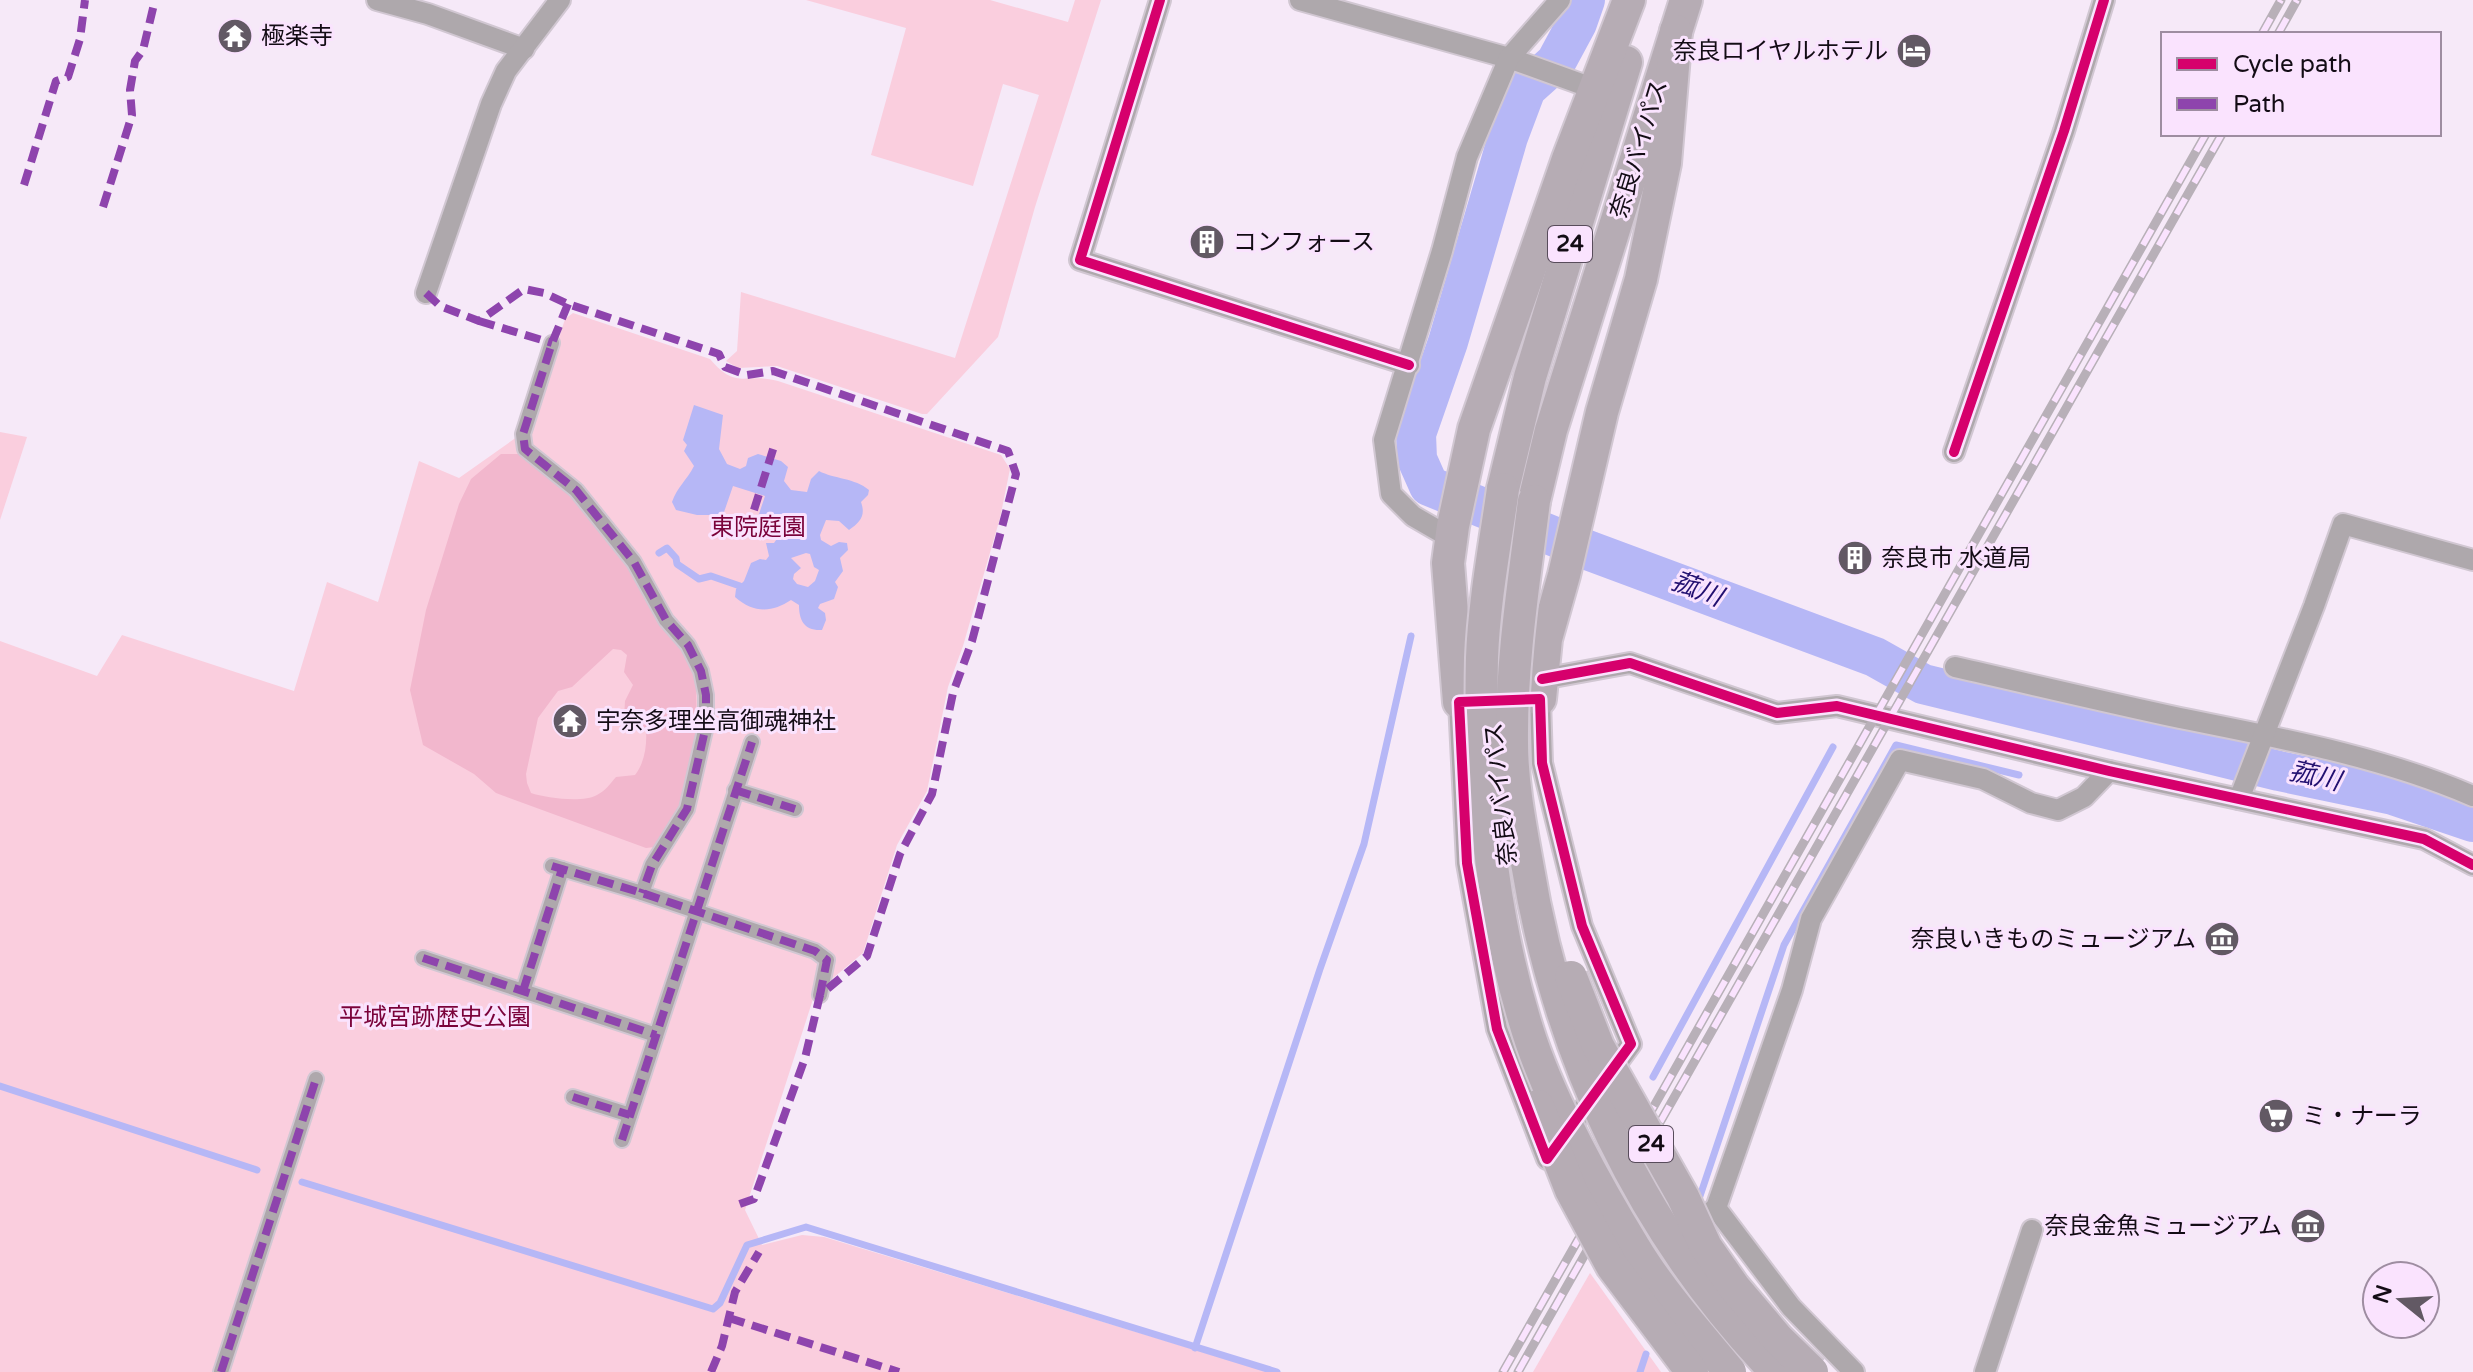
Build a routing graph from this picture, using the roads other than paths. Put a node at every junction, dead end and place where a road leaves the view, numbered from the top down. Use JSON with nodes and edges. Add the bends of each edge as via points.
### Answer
{"nodes":[{"id":1,"x":377,"y":0,"type":"edge"},
{"id":2,"x":560,"y":0,"type":"edge"},
{"id":3,"x":1160,"y":0,"type":"edge"},
{"id":4,"x":1300,"y":0,"type":"edge"},
{"id":5,"x":1560,"y":0,"type":"edge"},
{"id":6,"x":1629,"y":0,"type":"edge"},
{"id":7,"x":1645,"y":0,"type":"edge"},
{"id":8,"x":1686,"y":0,"type":"edge"},
{"id":9,"x":2104,"y":0,"type":"edge"},
{"id":10,"x":1676,"y":31,"type":"junction"},
{"id":11,"x":524,"y":49,"type":"junction"},
{"id":12,"x":1509,"y":58,"type":"junction"},
{"id":13,"x":1595,"y":89,"type":"junction"},
{"id":14,"x":426,"y":293,"type":"dead end"},
{"id":15,"x":552,"y":343,"type":"dead end"},
{"id":16,"x":1409,"y":365,"type":"junction"},
{"id":17,"x":1954,"y":452,"type":"dead end"},
{"id":18,"x":1452,"y":532,"type":"junction"},
{"id":19,"x":2473,"y":560,"type":"edge"},
{"id":20,"x":1955,"y":667,"type":"dead end"},
{"id":21,"x":1541,"y":689,"type":"junction"},
{"id":22,"x":1459,"y":702,"type":"junction"},
{"id":23,"x":2262,"y":735,"type":"junction"},
{"id":24,"x":752,"y":742,"type":"dead end"},
{"id":25,"x":2109,"y":771,"type":"junction"},
{"id":26,"x":735,"y":790,"type":"junction"},
{"id":27,"x":2473,"y":796,"type":"edge"},
{"id":28,"x":2239,"y":799,"type":"junction"},
{"id":29,"x":795,"y":809,"type":"dead end"},
{"id":30,"x":2473,"y":865,"type":"edge"},
{"id":31,"x":1493,"y":880,"type":"junction"},
{"id":32,"x":1531,"y":891,"type":"junction"},
{"id":33,"x":642,"y":893,"type":"junction"},
{"id":34,"x":696,"y":912,"type":"junction"},
{"id":35,"x":423,"y":958,"type":"dead end"},
{"id":36,"x":523,"y":991,"type":"junction"},
{"id":37,"x":820,"y":995,"type":"dead end"},
{"id":38,"x":656,"y":1035,"type":"junction"},
{"id":39,"x":316,"y":1079,"type":"dead end"},
{"id":40,"x":573,"y":1097,"type":"dead end"},
{"id":41,"x":630,"y":1115,"type":"junction"},
{"id":42,"x":622,"y":1140,"type":"dead end"},
{"id":43,"x":1716,"y":1208,"type":"junction"},
{"id":44,"x":2032,"y":1230,"type":"dead end"},
{"id":45,"x":221,"y":1372,"type":"edge"},
{"id":46,"x":1675,"y":1372,"type":"edge"},
{"id":47,"x":1692,"y":1372,"type":"edge"},
{"id":48,"x":1730,"y":1372,"type":"edge"},
{"id":49,"x":1776,"y":1372,"type":"edge"},
{"id":50,"x":1812,"y":1372,"type":"edge"},
{"id":51,"x":1854,"y":1372,"type":"edge"},
{"id":52,"x":1985,"y":1372,"type":"edge"}],
"edges":[{"from":1,"to":11,"type":"street"},
{"from":2,"to":11,"type":"street"},
{"from":3,"to":16,"type":"street","via":[[1080,260]]},
{"from":4,"to":12,"type":"street"},
{"from":5,"to":12,"type":"street"},
{"from":6,"to":13,"type":"highway"},
{"from":7,"to":31,"type":"highway","name":"奈良バイパス","number":"24","bridge":true,"via":[[1530,377],[1503,489],[1482,655],[1483,798]]},
{"from":8,"to":10,"type":"highway","name":"奈良バイパス","number":"24"},
{"from":9,"to":17,"type":"street"},
{"from":10,"to":21,"type":"highway","via":[[1665,163],[1641,279],[1546,639]]},
{"from":10,"to":32,"type":"highway","name":"奈良バイパス","number":"24","bridge":true,"via":[[1551,430],[1534,501],[1513,667],[1512,746]]},
{"from":11,"to":14,"type":"street","via":[[506,71],[491,104]]},
{"from":12,"to":13,"type":"street"},
{"from":12,"to":16,"type":"street","via":[[1467,157]]},
{"from":13,"to":18,"type":"highway","via":[[1474,429]]},
{"from":15,"to":33,"type":"street","via":[[523,434],[525,449],[576,490],[634,562],[666,620],[688,645],[706,695],[706,726],[687,809],[652,865]]},
{"from":16,"to":18,"type":"street","via":[[1384,440],[1391,494],[1413,516]]},
{"from":18,"to":22,"type":"highway","via":[[1449,577]]},
{"from":19,"to":23,"type":"street","via":[[2343,524]]},
{"from":20,"to":23,"type":"street"},
{"from":21,"to":22,"type":"street"},
{"from":21,"to":22,"type":"street","via":[[1542,763],[1582,926],[1631,1044],[1547,1159],[1497,1029],[1467,863]]},
{"from":21,"to":25,"type":"street","via":[[1630,663],[1777,713],[1837,706]]},
{"from":23,"to":27,"type":"street","via":[[2408,770]]},
{"from":23,"to":28,"type":"street"},
{"from":24,"to":26,"type":"street"},
{"from":25,"to":28,"type":"street"},
{"from":25,"to":43,"type":"street","via":[[2084,797],[2058,810],[1983,779],[1900,760],[1811,919],[1792,990]]},
{"from":26,"to":29,"type":"street"},
{"from":26,"to":34,"type":"street"},
{"from":28,"to":30,"type":"street","via":[[2424,839]]},
{"from":31,"to":47,"type":"highway","bridge":true,"via":[[1494,955],[1504,1011],[1571,1190],[1612,1266]]},
{"from":31,"to":48,"type":"highway","name":"奈良バイパス","number":"24","bridge":true,"via":[[1532,1042],[1557,1102],[1634,1248]]},
{"from":32,"to":49,"type":"highway","name":"奈良バイパス","number":"24","bridge":true,"via":[[1569,1037],[1638,1188],[1680,1255],[1741,1336]]},
{"from":32,"to":50,"type":"highway","number":"24","bridge":true,"via":[[1563,954],[1598,1046],[1706,1247],[1778,1339]]},
{"from":33,"to":34,"type":"street"},
{"from":33,"to":36,"type":"street","via":[[557,868]]},
{"from":34,"to":37,"type":"street","via":[[815,951],[827,960]]},
{"from":34,"to":38,"type":"street"},
{"from":35,"to":36,"type":"street"},
{"from":36,"to":38,"type":"street"},
{"from":38,"to":41,"type":"street"},
{"from":39,"to":45,"type":"street"},
{"from":40,"to":41,"type":"street"},
{"from":41,"to":42,"type":"street"},
{"from":43,"to":46,"type":"street","via":[[1618,1298]]},
{"from":43,"to":51,"type":"street","via":[[1791,1307]]},
{"from":44,"to":52,"type":"street"}]}
